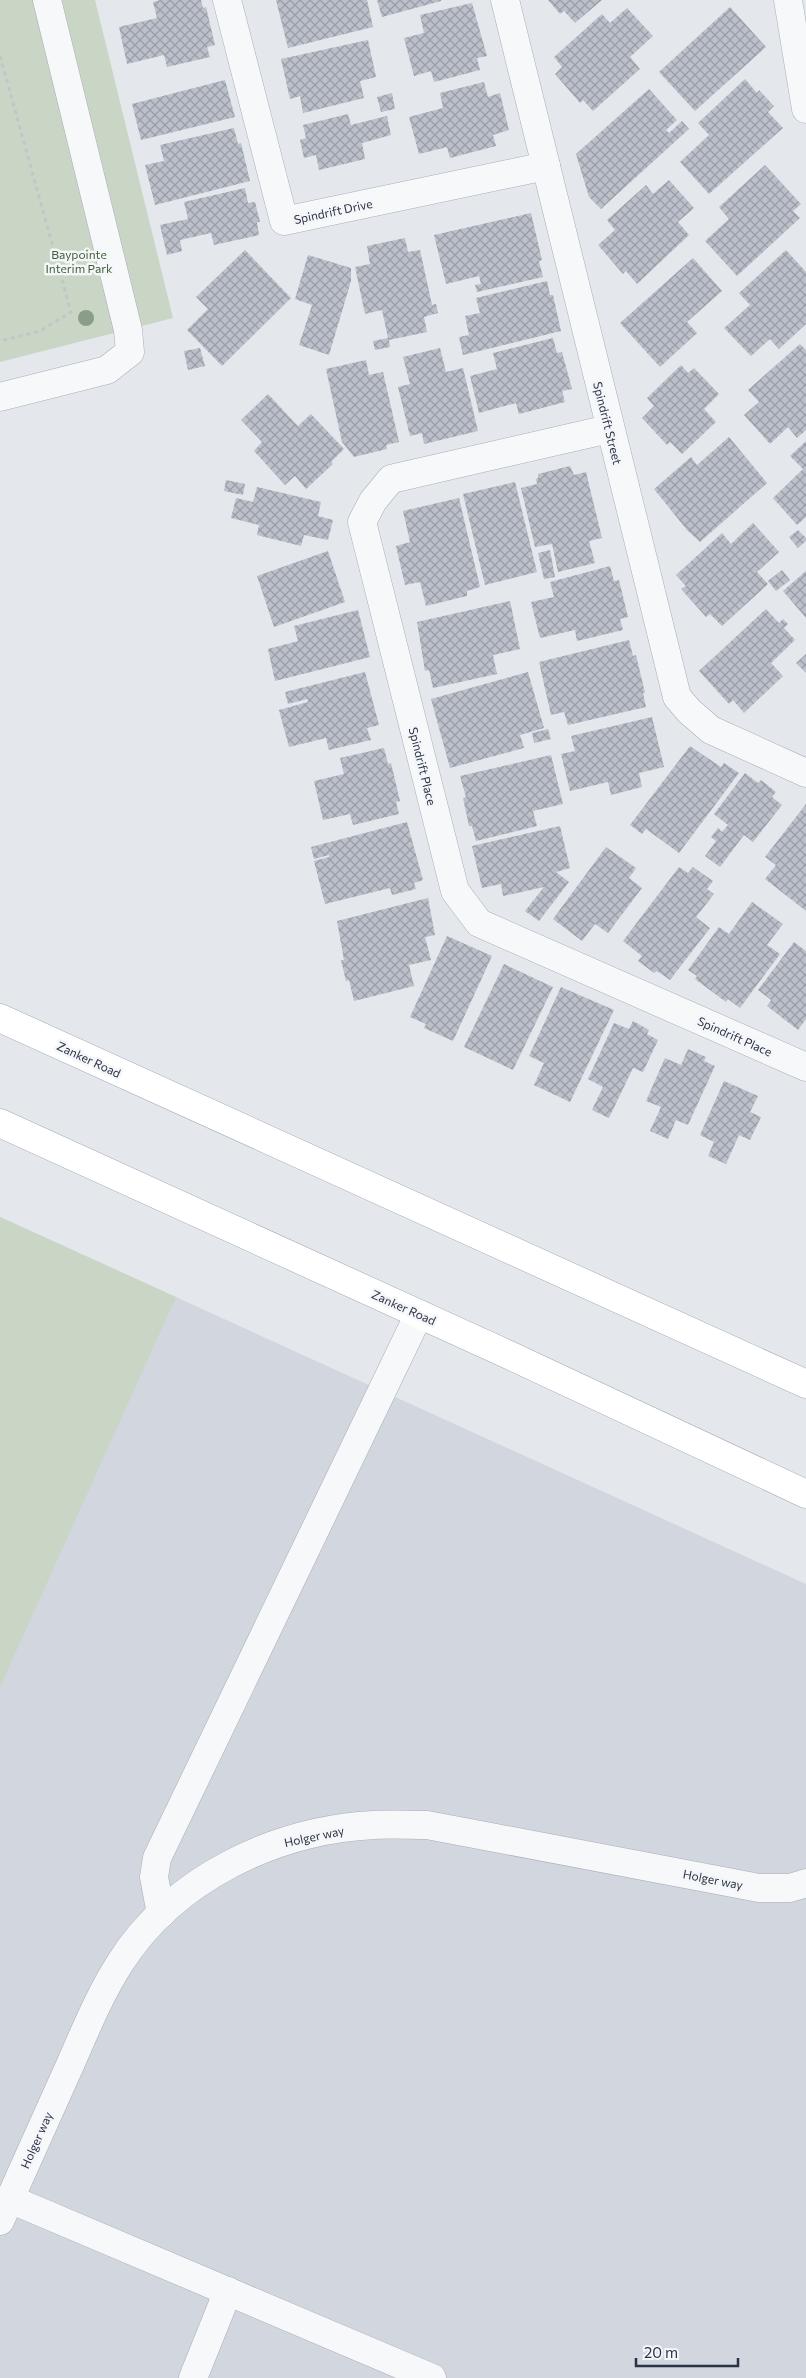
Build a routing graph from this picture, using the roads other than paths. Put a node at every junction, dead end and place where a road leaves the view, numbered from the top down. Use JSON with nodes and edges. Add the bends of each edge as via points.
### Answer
{"nodes":[{"id":1,"x":47,"y":0,"type":"edge"},
{"id":2,"x":227,"y":0,"type":"edge"},
{"id":3,"x":505,"y":0,"type":"edge"},
{"id":4,"x":788,"y":0,"type":"edge"},
{"id":5,"x":806,"y":109,"type":"edge"},
{"id":6,"x":546,"y":166,"type":"junction"},
{"id":7,"x":0,"y":397,"type":"edge"},
{"id":8,"x":609,"y":429,"type":"junction"},
{"id":9,"x":806,"y":773,"type":"edge"},
{"id":10,"x":0,"y":1018,"type":"edge"},
{"id":11,"x":806,"y":1067,"type":"edge"},
{"id":12,"x":0,"y":1123,"type":"edge"},
{"id":13,"x":418,"y":1314,"type":"junction"},
{"id":14,"x":806,"y":1384,"type":"edge"},
{"id":15,"x":806,"y":1494,"type":"edge"},
{"id":16,"x":806,"y":1883,"type":"edge"},
{"id":17,"x":161,"y":1914,"type":"junction"},
{"id":18,"x":5,"y":2210,"type":"edge"},
{"id":19,"x":228,"y":2291,"type":"junction"},
{"id":20,"x":193,"y":2378,"type":"edge"},
{"id":21,"x":432,"y":2378,"type":"edge"}],
"edges":[{"from":1,"to":7,"type":"lane","via":[[128,330],[130,352],[107,370]]},
{"from":2,"to":6,"type":"lane","name":"Spindrift Drive","via":[[284,221]]},
{"from":3,"to":6,"type":"lane","name":"Spindrift Street"},
{"from":4,"to":5,"type":"lane"},
{"from":6,"to":8,"type":"lane","name":"Spindrift Street"},
{"from":8,"to":9,"type":"lane","name":"Spindrift Street","via":[[677,697],[711,730]]},
{"from":8,"to":11,"type":"lane","name":"Spindrift Place","via":[[391,479],[373,500],[362,522],[455,891],[479,923]]},
{"from":10,"to":14,"type":"main road","name":"Zanker Road"},
{"from":12,"to":13,"type":"main road","name":"Zanker Road"},
{"from":13,"to":15,"type":"main road","name":"Zanker Road"},
{"from":13,"to":17,"type":"lane","via":[[157,1858],[154,1877]]},
{"from":16,"to":17,"type":"lane","name":"Holger way","via":[[790,1888],[759,1888],[427,1825],[374,1825],[323,1831],[274,1845],[226,1865],[182,1894]]},
{"from":17,"to":18,"type":"lane","name":"Holger way","via":[[120,1963]]},
{"from":18,"to":19,"type":"lane"},
{"from":19,"to":20,"type":"lane"},
{"from":19,"to":21,"type":"lane"}]}
